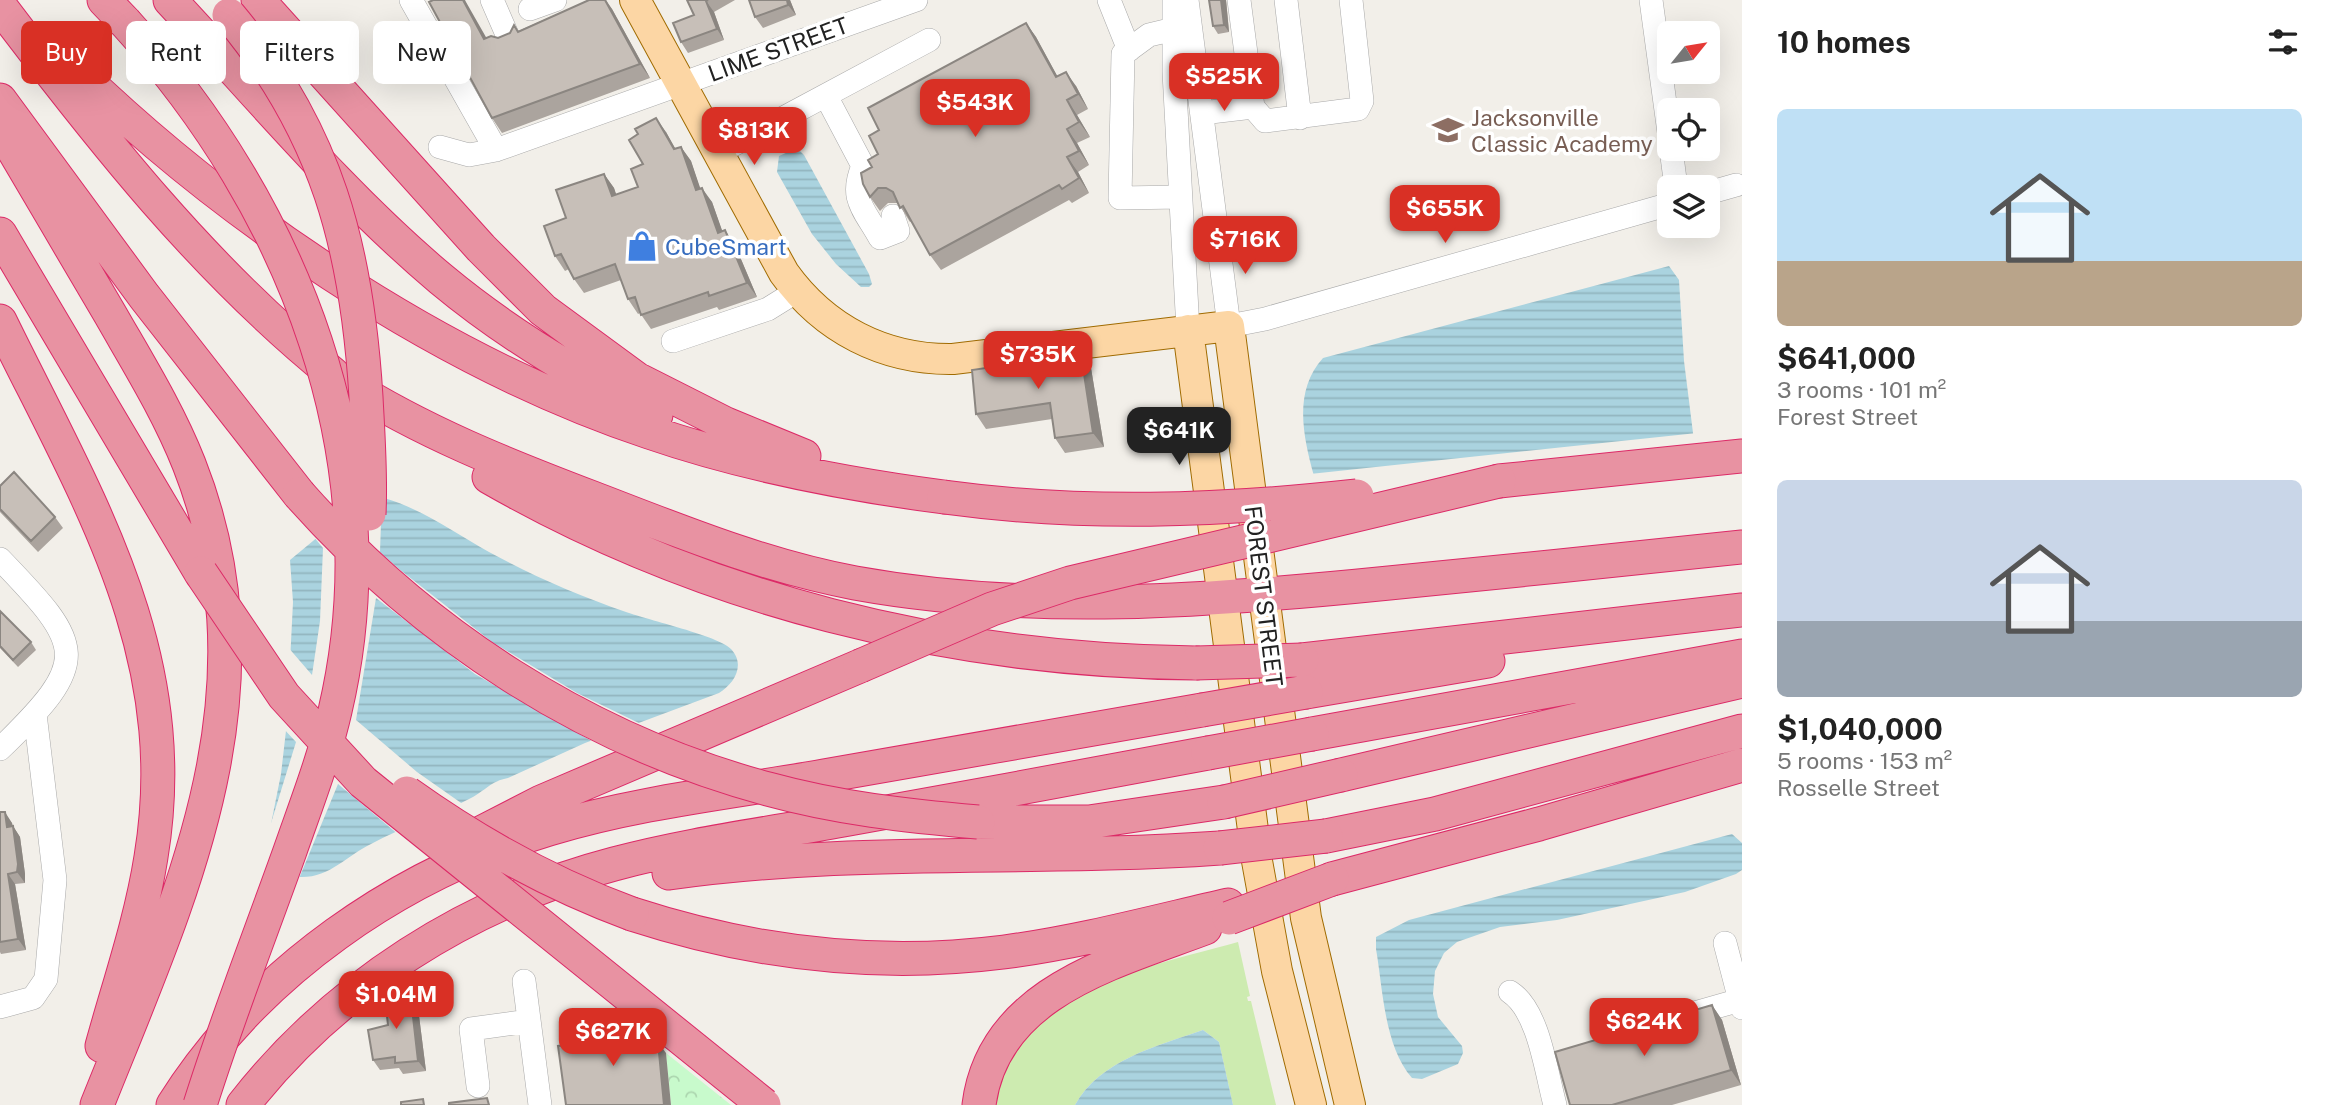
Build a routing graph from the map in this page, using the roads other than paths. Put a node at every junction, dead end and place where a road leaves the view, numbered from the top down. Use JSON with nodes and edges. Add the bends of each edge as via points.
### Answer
{"nodes":[{"id":1,"x":7,"y":0,"type":"edge"},
{"id":2,"x":170,"y":0,"type":"edge"},
{"id":3,"x":258,"y":0,"type":"edge"},
{"id":4,"x":411,"y":0,"type":"edge"},
{"id":5,"x":492,"y":0,"type":"edge"},
{"id":6,"x":555,"y":0,"type":"edge"},
{"id":7,"x":635,"y":0,"type":"edge"},
{"id":8,"x":916,"y":0,"type":"edge"},
{"id":9,"x":1109,"y":0,"type":"edge"},
{"id":10,"x":1174,"y":0,"type":"edge"},
{"id":11,"x":1187,"y":0,"type":"edge"},
{"id":12,"x":1239,"y":0,"type":"edge"},
{"id":13,"x":1286,"y":0,"type":"edge"},
{"id":14,"x":1351,"y":0,"type":"edge"},
{"id":15,"x":1651,"y":0,"type":"edge"},
{"id":16,"x":0,"y":6,"type":"edge"},
{"id":17,"x":222,"y":8,"type":"edge"},
{"id":18,"x":530,"y":9,"type":"dead end"},
{"id":19,"x":114,"y":11,"type":"edge"},
{"id":20,"x":1174,"y":29,"type":"junction"},
{"id":21,"x":509,"y":39,"type":"edge"},
{"id":22,"x":929,"y":40,"type":"dead end"},
{"id":23,"x":1129,"y":50,"type":"junction"},
{"id":24,"x":680,"y":84,"type":"junction"},
{"id":25,"x":826,"y":96,"type":"junction"},
{"id":26,"x":1664,"y":98,"type":"edge"},
{"id":27,"x":0,"y":100,"type":"edge"},
{"id":28,"x":1253,"y":107,"type":"junction"},
{"id":29,"x":1202,"y":113,"type":"junction"},
{"id":30,"x":1300,"y":118,"type":"junction"},
{"id":31,"x":0,"y":127,"type":"edge"},
{"id":32,"x":440,"y":147,"type":"dead end"},
{"id":33,"x":496,"y":150,"type":"junction"},
{"id":34,"x":718,"y":153,"type":"junction"},
{"id":35,"x":1736,"y":185,"type":"dead end"},
{"id":36,"x":1720,"y":190,"type":"edge"},
{"id":37,"x":1180,"y":197,"type":"junction"},
{"id":38,"x":1657,"y":208,"type":"edge"},
{"id":39,"x":893,"y":215,"type":"edge"},
{"id":40,"x":0,"y":234,"type":"edge"},
{"id":41,"x":797,"y":291,"type":"junction"},
{"id":42,"x":0,"y":321,"type":"edge"},
{"id":43,"x":1229,"y":326,"type":"junction"},
{"id":44,"x":1188,"y":330,"type":"junction"},
{"id":45,"x":673,"y":341,"type":"dead end"},
{"id":46,"x":344,"y":382,"type":"junction"},
{"id":47,"x":1742,"y":456,"type":"edge"},
{"id":48,"x":767,"y":465,"type":"junction"},
{"id":49,"x":1499,"y":481,"type":"junction"},
{"id":50,"x":944,"y":497,"type":"junction"},
{"id":51,"x":1742,"y":547,"type":"edge"},
{"id":52,"x":0,"y":559,"type":"edge"},
{"id":53,"x":201,"y":573,"type":"junction"},
{"id":54,"x":1264,"y":595,"type":"junction"},
{"id":55,"x":1222,"y":599,"type":"junction"},
{"id":56,"x":1742,"y":610,"type":"edge"},
{"id":57,"x":1742,"y":616,"type":"edge"},
{"id":58,"x":1742,"y":656,"type":"edge"},
{"id":59,"x":1304,"y":676,"type":"junction"},
{"id":60,"x":1742,"y":681,"type":"edge"},
{"id":61,"x":341,"y":682,"type":"junction"},
{"id":62,"x":35,"y":715,"type":"junction"},
{"id":63,"x":1742,"y":731,"type":"edge"},
{"id":64,"x":2,"y":743,"type":"edge"},
{"id":65,"x":1742,"y":765,"type":"edge"},
{"id":66,"x":1229,"y":912,"type":"junction"},
{"id":67,"x":447,"y":930,"type":"junction"},
{"id":68,"x":334,"y":936,"type":"junction"},
{"id":69,"x":1725,"y":943,"type":"dead end"},
{"id":70,"x":524,"y":981,"type":"dead end"},
{"id":71,"x":1510,"y":992,"type":"dead end"},
{"id":72,"x":1741,"y":1004,"type":"edge"},
{"id":73,"x":0,"y":1007,"type":"edge"},
{"id":74,"x":529,"y":1021,"type":"junction"},
{"id":75,"x":1658,"y":1024,"type":"edge"},
{"id":76,"x":1568,"y":1052,"type":"edge"},
{"id":77,"x":1542,"y":1059,"type":"junction"},
{"id":78,"x":478,"y":1086,"type":"dead end"},
{"id":79,"x":86,"y":1105,"type":"edge"},
{"id":80,"x":97,"y":1105,"type":"edge"},
{"id":81,"x":173,"y":1105,"type":"edge"},
{"id":82,"x":200,"y":1105,"type":"edge"},
{"id":83,"x":243,"y":1105,"type":"edge"},
{"id":84,"x":540,"y":1105,"type":"edge"},
{"id":85,"x":764,"y":1105,"type":"edge"},
{"id":86,"x":979,"y":1105,"type":"edge"},
{"id":87,"x":1311,"y":1105,"type":"edge"},
{"id":88,"x":1350,"y":1105,"type":"edge"},
{"id":89,"x":1555,"y":1105,"type":"edge"}],
"edges":[{"from":1,"to":48,"type":"highway","via":[[148,135],[264,226],[358,289],[458,347],[566,400],[650,433]]},
{"from":2,"to":48,"type":"highway","via":[[368,211],[457,291],[574,372],[673,424]]},
{"from":3,"to":50,"type":"highway","via":[[499,268],[589,346],[645,383],[762,440],[855,475]]},
{"from":4,"to":33,"type":"street"},
{"from":5,"to":21,"type":"street"},
{"from":6,"to":18,"type":"street"},
{"from":7,"to":24,"type":"main road"},
{"from":8,"to":24,"type":"street","name":"LIME STREET"},
{"from":9,"to":23,"type":"street"},
{"from":10,"to":20,"type":"street","name":"FOREST STREET"},
{"from":11,"to":29,"type":"street","name":"FOREST STREET"},
{"from":12,"to":28,"type":"street"},
{"from":13,"to":30,"type":"street"},
{"from":14,"to":30,"type":"street","via":[[1362,101],[1359,109]]},
{"from":15,"to":26,"type":"street"},
{"from":16,"to":46,"type":"highway","via":[[193,244],[261,312]]},
{"from":17,"to":61,"type":"highway","bridge":true,"via":[[279,82],[314,148],[340,218],[357,293],[370,509],[361,599]]},
{"from":19,"to":61,"type":"highway","bridge":true,"via":[[178,84],[230,159],[275,238],[313,332],[335,410],[350,500],[351,591]]},
{"from":20,"to":23,"type":"street","via":[[1149,35]]},
{"from":20,"to":37,"type":"street","name":"FOREST STREET"},
{"from":22,"to":25,"type":"street"},
{"from":23,"to":37,"type":"street","via":[[1123,54],[1120,198]]},
{"from":24,"to":33,"type":"street","name":"LIME STREET"},
{"from":24,"to":34,"type":"main road"},
{"from":25,"to":34,"type":"street"},
{"from":25,"to":39,"type":"street","via":[[870,176],[856,183],[855,193],[880,238],[898,231]]},
{"from":27,"to":60,"type":"highway","bridge":true,"via":[[150,305],[299,494],[387,583],[461,642],[567,709],[652,749],[769,790],[899,814],[978,822],[1062,823],[1194,807]]},
{"from":28,"to":29,"type":"street"},
{"from":28,"to":30,"type":"street","via":[[1265,121]]},
{"from":29,"to":43,"type":"street","name":"FOREST STREET"},
{"from":31,"to":80,"type":"highway","via":[[178,437],[208,524],[224,618],[221,718],[201,829],[173,917]]},
{"from":32,"to":33,"type":"street","name":"LIME STREET","via":[[469,155]]},
{"from":34,"to":41,"type":"main road"},
{"from":35,"to":36,"type":"street"},
{"from":37,"to":44,"type":"street","name":"FOREST STREET"},
{"from":38,"to":43,"type":"street"},
{"from":40,"to":53,"type":"highway"},
{"from":41,"to":44,"type":"main road","via":[[830,321],[869,344],[907,357],[953,359]]},
{"from":41,"to":45,"type":"street","via":[[768,309]]},
{"from":42,"to":79,"type":"highway","via":[[126,586],[143,644],[156,724],[158,797],[151,857]]},
{"from":43,"to":44,"type":"main road"},
{"from":43,"to":54,"type":"main road","name":"FOREST STREET"},
{"from":44,"to":55,"type":"main road","name":"FOREST STREET"},
{"from":46,"to":55,"type":"highway","via":[[419,426],[499,463],[695,537],[795,569],[867,584],[998,600]]},
{"from":46,"to":59,"type":"highway","bridge":true,"via":[[409,430],[524,496],[620,543],[727,584],[830,615],[967,644],[1081,659],[1196,663]]},
{"from":47,"to":49,"type":"highway"},
{"from":48,"to":50,"type":"highway","via":[[841,483]]},
{"from":49,"to":50,"type":"highway","bridge":true,"via":[[1183,511],[1063,509]]},
{"from":49,"to":68,"type":"highway","bridge":true,"via":[[1070,583],[992,609],[480,832],[417,872]]},
{"from":51,"to":54,"type":"highway"},
{"from":52,"to":62,"type":"street","via":[[47,608],[66,643],[61,681]]},
{"from":53,"to":66,"type":"highway","bridge":true,"via":[[285,685],[381,774],[507,858],[632,914],[765,948],[915,959],[1035,948]]},
{"from":53,"to":85,"type":"highway","bridge":true,"via":[[284,696],[363,782]]},
{"from":54,"to":55,"type":"highway"},
{"from":54,"to":88,"type":"main road","name":"FOREST STREET","via":[[1307,918]]},
{"from":55,"to":87,"type":"main road","name":"FOREST STREET","via":[[1264,902]]},
{"from":56,"to":59,"type":"highway"},
{"from":57,"to":59,"type":"highway"},
{"from":58,"to":67,"type":"highway","bridge":true,"via":[[629,860],[543,886]]},
{"from":59,"to":68,"type":"highway","bridge":true,"via":[[1202,710],[578,821],[455,864]]},
{"from":61,"to":82,"type":"highway","bridge":true,"via":[[318,770]]},
{"from":62,"to":64,"type":"street"},
{"from":62,"to":73,"type":"street","via":[[55,880],[46,979],[33,998]]},
{"from":63,"to":67,"type":"highway","bridge":true,"via":[[1435,814],[1326,835],[1220,848],[874,855],[718,867],[589,887]]},
{"from":65,"to":66,"type":"highway","bridge":true},
{"from":66,"to":86,"type":"highway","via":[[1088,973],[1039,1002],[1014,1025],[996,1051],[982,1083]]},
{"from":67,"to":83,"type":"highway","via":[[379,974],[331,1013]]},
{"from":68,"to":81,"type":"highway","via":[[242,1019]]},
{"from":69,"to":72,"type":"street"},
{"from":70,"to":74,"type":"street"},
{"from":71,"to":77,"type":"street","via":[[1526,1007]]},
{"from":72,"to":75,"type":"street"},
{"from":74,"to":78,"type":"street","via":[[471,1029]]},
{"from":74,"to":84,"type":"street"},
{"from":76,"to":77,"type":"street"},
{"from":77,"to":89,"type":"street"}]}
